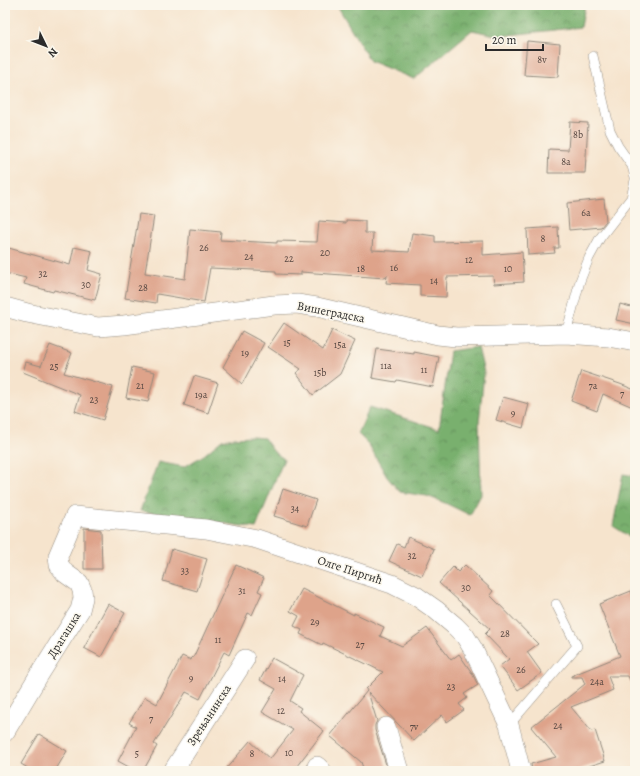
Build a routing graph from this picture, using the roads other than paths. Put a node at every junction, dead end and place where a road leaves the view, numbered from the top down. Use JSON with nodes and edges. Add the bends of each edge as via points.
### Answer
{"nodes":[{"id":1,"x":593,"y":56,"type":"dead end"},
{"id":2,"x":635,"y":178,"type":"edge"},
{"id":3,"x":5,"y":307,"type":"edge"},
{"id":4,"x":566,"y":334,"type":"junction"},
{"id":5,"x":635,"y":342,"type":"edge"},
{"id":6,"x":75,"y":516,"type":"joint"},
{"id":7,"x":556,"y":604,"type":"dead end"},
{"id":8,"x":245,"y":659,"type":"dead end"},
{"id":9,"x":509,"y":725,"type":"junction"},
{"id":10,"x":386,"y":727,"type":"dead end"},
{"id":11,"x":5,"y":732,"type":"edge"},
{"id":12,"x":173,"y":771,"type":"edge"},
{"id":13,"x":399,"y":771,"type":"edge"},
{"id":14,"x":521,"y":771,"type":"edge"}],
"edges":[{"from":1,"to":2,"type":"lane","via":[[610,130],[632,166]]},
{"from":2,"to":4,"type":"lane","via":[[631,198],[600,238],[589,258]]},
{"from":3,"to":4,"type":"street","name":"Вишеградска","via":[[98,327],[297,304],[317,306],[438,335]]},
{"from":4,"to":5,"type":"street","name":"Вишеградска","via":[[608,336]]},
{"from":6,"to":9,"type":"street","name":"Олге Пиргић","via":[[206,529],[257,539],[392,584],[436,610],[465,636]]},
{"from":6,"to":11,"type":"street","name":"Драгашка","via":[[58,556],[59,565],[79,583],[84,598],[80,610]]},
{"from":7,"to":9,"type":"lane","via":[[577,646]]},
{"from":8,"to":12,"type":"street","name":"Зрењанинска"},
{"from":9,"to":14,"type":"street","name":"Олге Пиргић"},
{"from":10,"to":13,"type":"street"}]}
